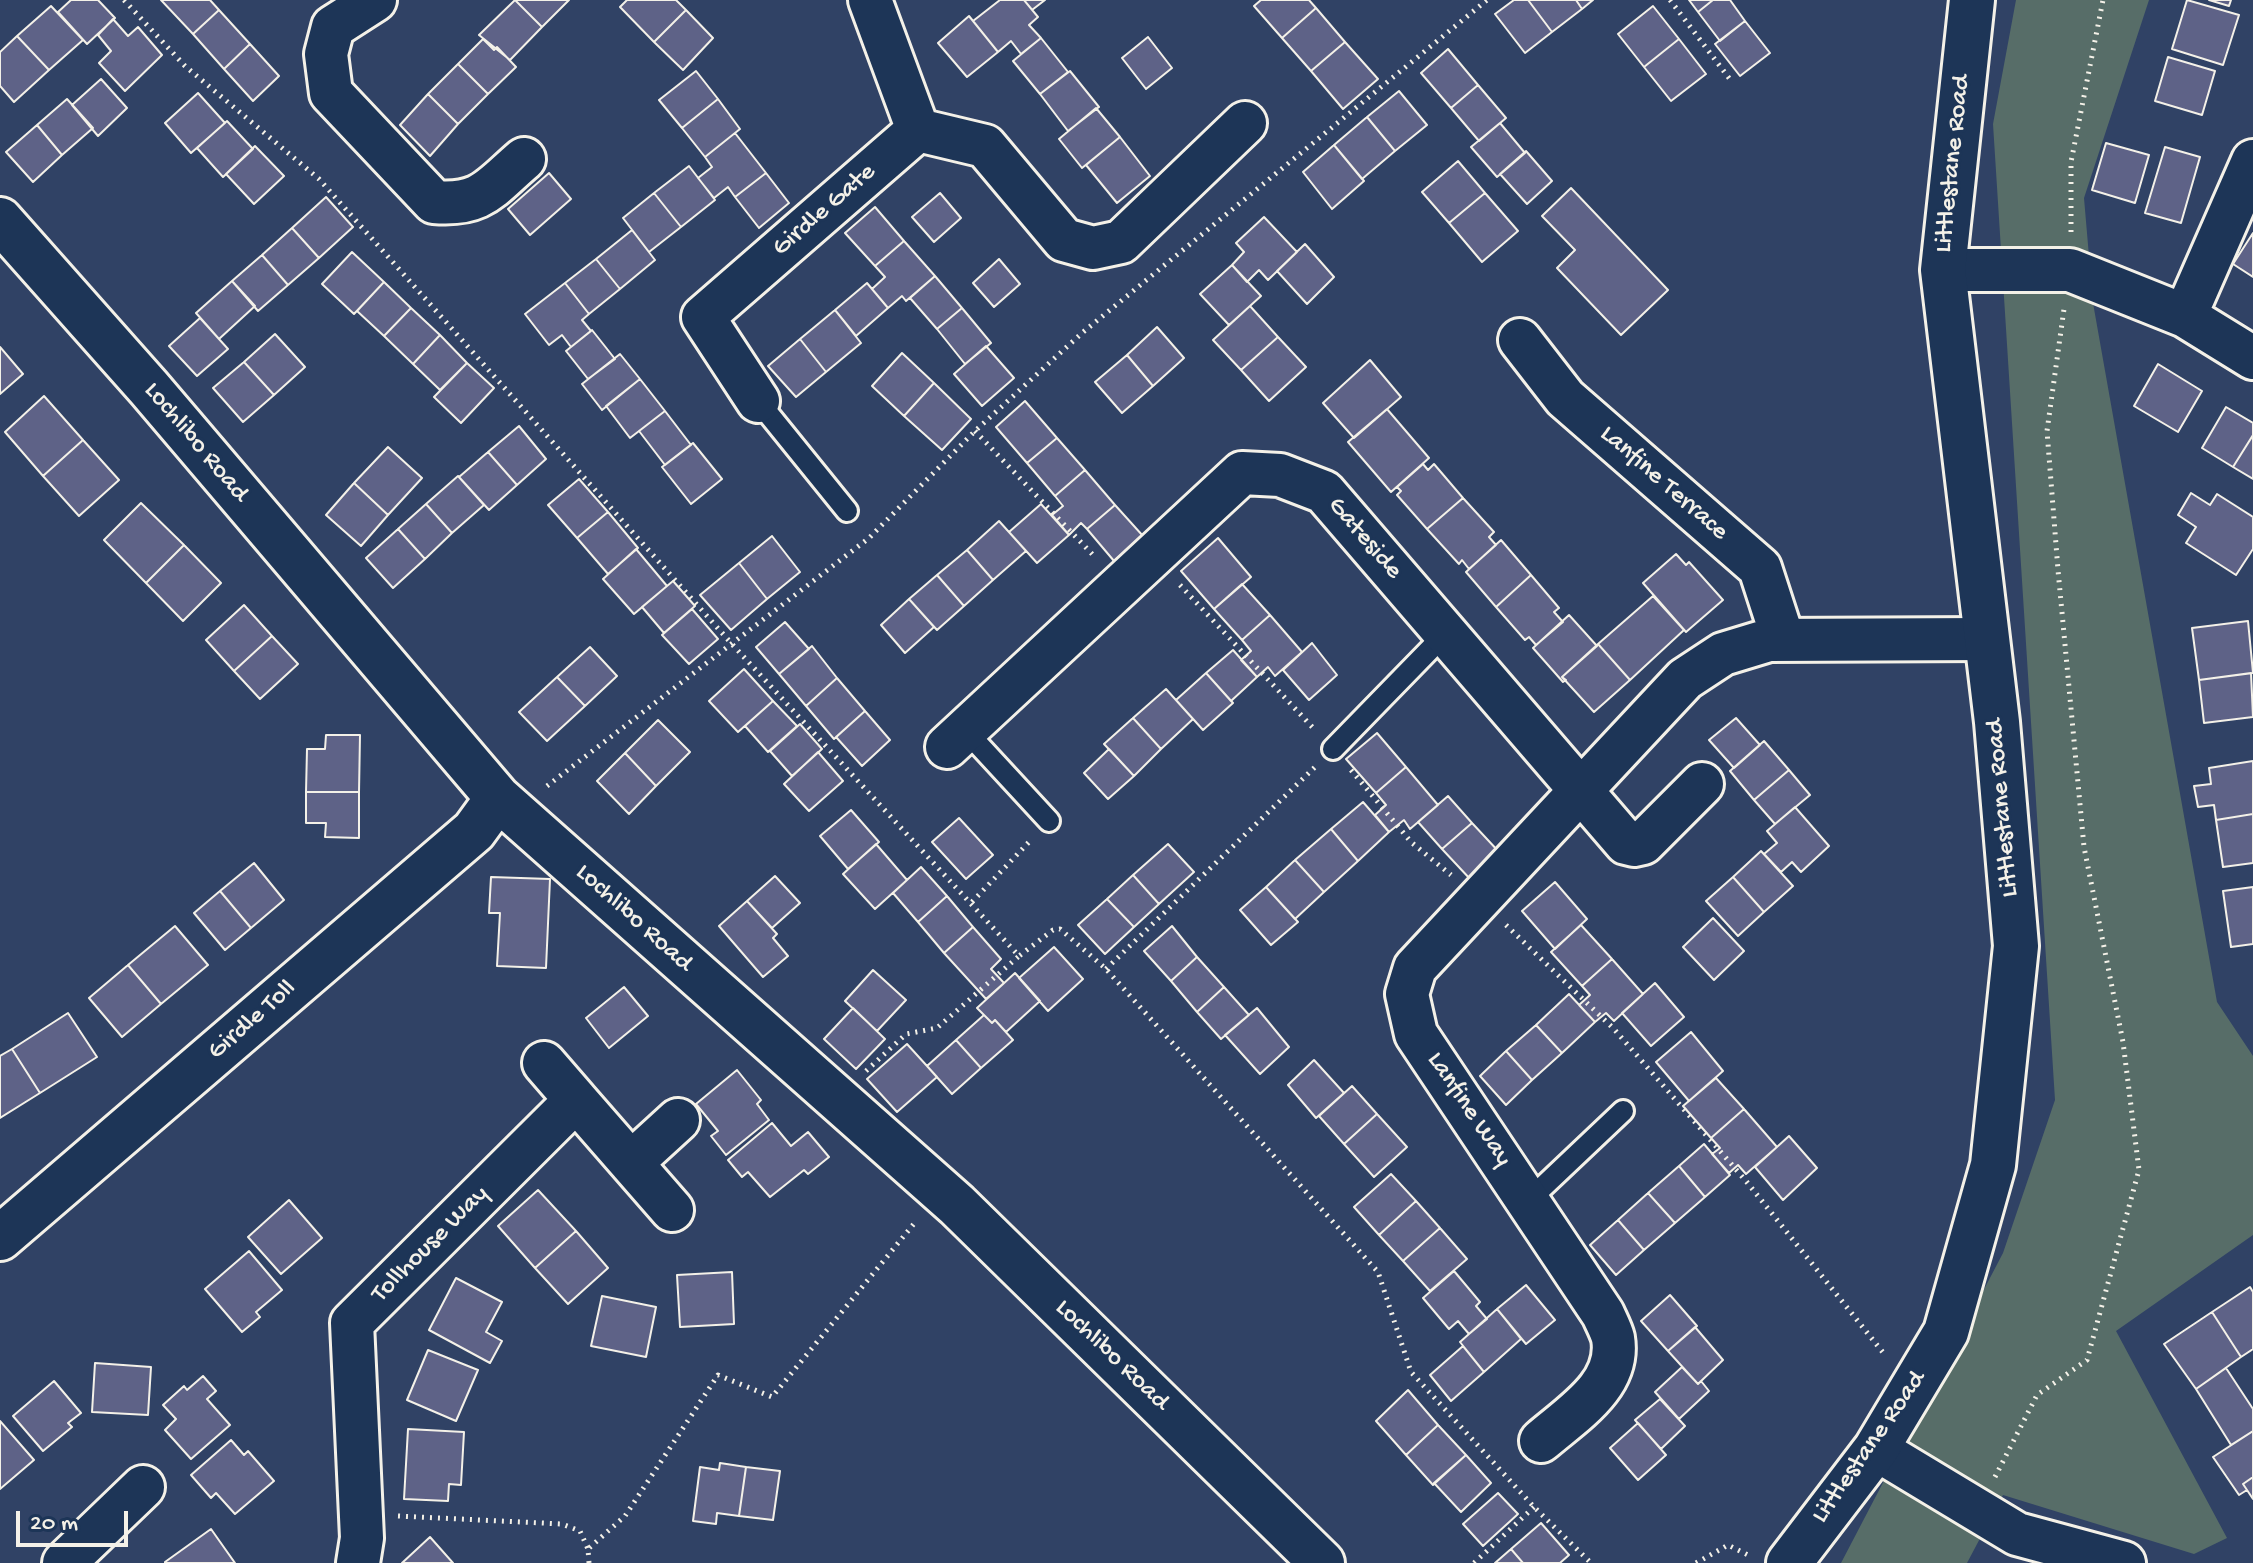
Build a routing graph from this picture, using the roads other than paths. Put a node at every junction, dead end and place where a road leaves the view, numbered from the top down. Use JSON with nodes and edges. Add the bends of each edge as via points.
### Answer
{"nodes":[{"id":1,"x":375,"y":0,"type":"edge"},
{"id":2,"x":870,"y":0,"type":"edge"},
{"id":3,"x":1972,"y":0,"type":"edge"},
{"id":4,"x":322,"y":13,"type":"edge"},
{"id":5,"x":1245,"y":123,"type":"dead end"},
{"id":6,"x":918,"y":130,"type":"junction"},
{"id":7,"x":524,"y":159,"type":"dead end"},
{"id":8,"x":2253,"y":161,"type":"edge"},
{"id":9,"x":0,"y":220,"type":"edge"},
{"id":10,"x":1943,"y":270,"type":"junction"},
{"id":11,"x":2185,"y":316,"type":"junction"},
{"id":12,"x":1520,"y":340,"type":"dead end"},
{"id":13,"x":2253,"y":358,"type":"edge"},
{"id":14,"x":758,"y":401,"type":"joint"},
{"id":15,"x":847,"y":511,"type":"dead end"},
{"id":16,"x":1445,"y":634,"type":"junction"},
{"id":17,"x":1783,"y":639,"type":"junction"},
{"id":18,"x":1987,"y":639,"type":"junction"},
{"id":19,"x":956,"y":738,"type":"joint"},
{"id":20,"x":1333,"y":749,"type":"road end"},
{"id":21,"x":1702,"y":784,"type":"dead end"},
{"id":22,"x":1580,"y":792,"type":"junction"},
{"id":23,"x":506,"y":805,"type":"junction"},
{"id":24,"x":1049,"y":821,"type":"road end"},
{"id":25,"x":544,"y":1063,"type":"dead end"},
{"id":26,"x":576,"y":1100,"type":"junction"},
{"id":27,"x":1623,"y":1111,"type":"dead end"},
{"id":28,"x":678,"y":1120,"type":"dead end"},
{"id":29,"x":631,"y":1163,"type":"junction"},
{"id":30,"x":1529,"y":1200,"type":"junction"},
{"id":31,"x":672,"y":1210,"type":"dead end"},
{"id":32,"x":0,"y":1238,"type":"edge"},
{"id":33,"x":1541,"y":1441,"type":"dead end"},
{"id":34,"x":1876,"y":1449,"type":"junction"},
{"id":35,"x":143,"y":1487,"type":"dead end"},
{"id":36,"x":2010,"y":1549,"type":"edge"},
{"id":37,"x":1775,"y":1562,"type":"edge"},
{"id":38,"x":64,"y":1563,"type":"edge"},
{"id":39,"x":358,"y":1563,"type":"edge"},
{"id":40,"x":1322,"y":1563,"type":"edge"},
{"id":41,"x":2124,"y":1563,"type":"edge"}],
"edges":[{"from":1,"to":4,"type":"street"},
{"from":2,"to":6,"type":"street"},
{"from":3,"to":10,"type":"street","name":"Littlestane Road"},
{"from":4,"to":7,"type":"street","via":[[331,93],[434,202],[476,200]]},
{"from":5,"to":6,"type":"street","via":[[1121,242],[1093,248],[1064,240],[985,146]]},
{"from":6,"to":14,"type":"street","name":"Girdle Gate","via":[[703,317]]},
{"from":8,"to":11,"type":"street"},
{"from":9,"to":23,"type":"street","name":"Lochlibo Road"},
{"from":10,"to":11,"type":"street","via":[[2070,270]]},
{"from":10,"to":18,"type":"street","name":"Littlestane Road"},
{"from":11,"to":13,"type":"street"},
{"from":12,"to":17,"type":"street","name":"Lanfine Terrace","via":[[1565,398],[1760,568]]},
{"from":14,"to":15,"type":"lane"},
{"from":16,"to":19,"type":"street","name":"Gateside","via":[[1324,492],[1280,475],[1242,473]]},
{"from":16,"to":20,"type":"lane"},
{"from":16,"to":22,"type":"street","name":"Gateside"},
{"from":17,"to":18,"type":"street","name":"Lanfine Way"},
{"from":17,"to":22,"type":"street","name":"Lanfine Way","via":[[1723,654],[1685,679]]},
{"from":18,"to":34,"type":"street","name":"Littlestane Road","via":[[2016,946],[1993,1165],[1946,1332]]},
{"from":19,"to":24,"type":"lane","name":"Gateside"},
{"from":21,"to":22,"type":"street","name":"Gateside","via":[[1643,843],[1634,845],[1626,843]]},
{"from":22,"to":30,"type":"street","name":"Lanfine Way","via":[[1415,968],[1407,994],[1416,1034]]},
{"from":23,"to":32,"type":"street","name":"Girdle Toll"},
{"from":23,"to":40,"type":"street","name":"Lochlibo Road","via":[[941,1192]]},
{"from":25,"to":26,"type":"street"},
{"from":26,"to":29,"type":"street"},
{"from":26,"to":39,"type":"street","name":"Tollhouse Way","via":[[352,1323],[362,1538]]},
{"from":27,"to":30,"type":"lane"},
{"from":28,"to":29,"type":"street"},
{"from":29,"to":31,"type":"street"},
{"from":30,"to":33,"type":"street","name":"Lanfine Way","via":[[1603,1314],[1613,1339],[1610,1370],[1596,1394]]},
{"from":34,"to":36,"type":"street","via":[[1978,1511]]},
{"from":34,"to":37,"type":"street","name":"Littlestane Road"},
{"from":35,"to":38,"type":"street"},
{"from":36,"to":41,"type":"street"}]}
